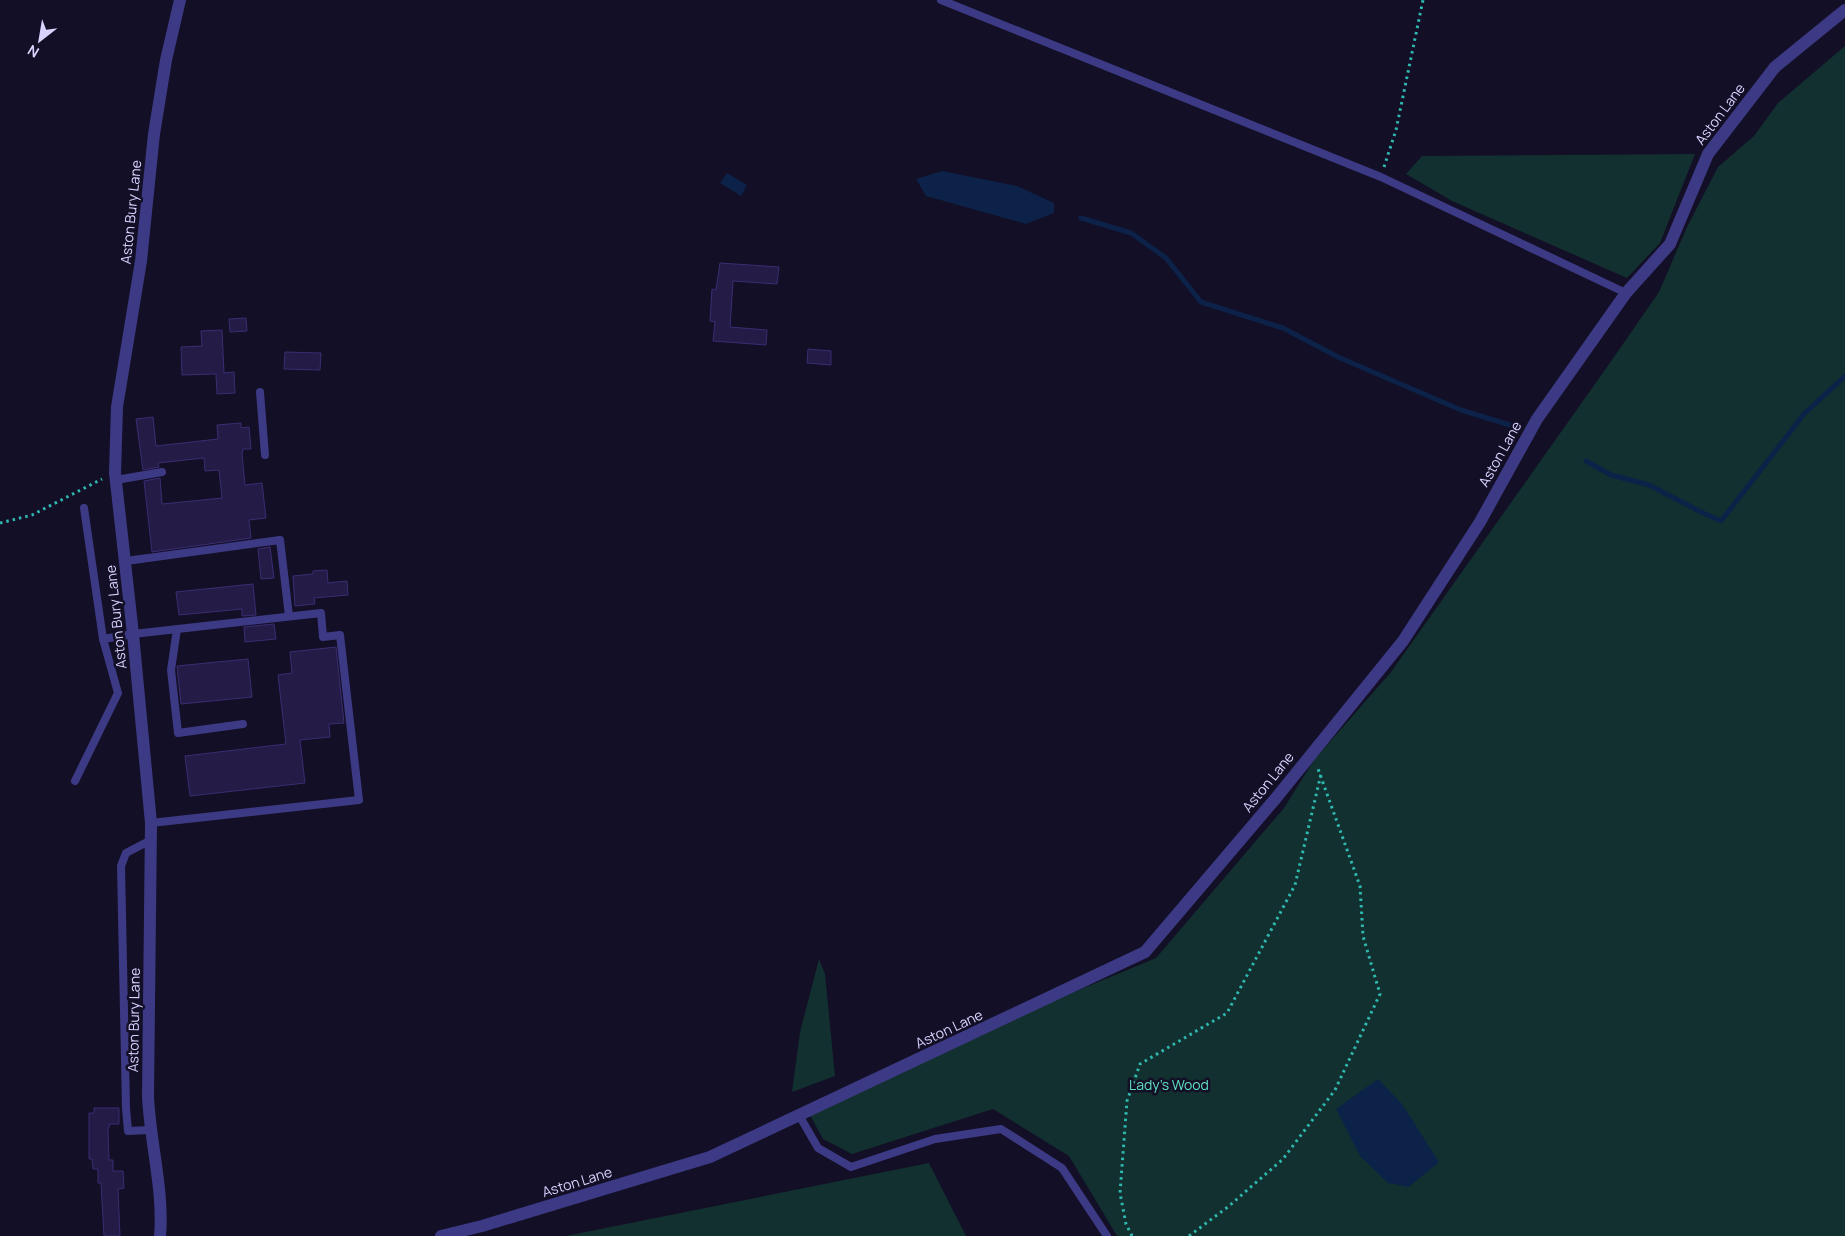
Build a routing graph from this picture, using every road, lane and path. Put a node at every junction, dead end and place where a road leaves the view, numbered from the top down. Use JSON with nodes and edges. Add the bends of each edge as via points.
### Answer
{"nodes":[{"id":1,"x":180,"y":0,"type":"edge"},
{"id":2,"x":941,"y":0,"type":"edge"},
{"id":3,"x":1424,"y":0,"type":"edge"},
{"id":4,"x":1845,"y":10,"type":"edge"},
{"id":5,"x":1381,"y":177,"type":"junction"},
{"id":6,"x":1626,"y":293,"type":"junction"},
{"id":7,"x":260,"y":392,"type":"dead end"},
{"id":8,"x":265,"y":455,"type":"dead end"},
{"id":9,"x":162,"y":472,"type":"dead end"},
{"id":10,"x":115,"y":476,"type":"junction"},
{"id":11,"x":84,"y":508,"type":"dead end"},
{"id":12,"x":0,"y":523,"type":"edge"},
{"id":13,"x":126,"y":561,"type":"junction"},
{"id":14,"x":289,"y":616,"type":"junction"},
{"id":15,"x":177,"y":629,"type":"junction"},
{"id":16,"x":133,"y":634,"type":"junction"},
{"id":17,"x":103,"y":639,"type":"junction"},
{"id":18,"x":243,"y":724,"type":"dead end"},
{"id":19,"x":1309,"y":754,"type":"junction"},
{"id":20,"x":1321,"y":774,"type":"junction"},
{"id":21,"x":75,"y":781,"type":"dead end"},
{"id":22,"x":151,"y":823,"type":"junction"},
{"id":23,"x":151,"y":840,"type":"junction"},
{"id":24,"x":799,"y":1115,"type":"junction"},
{"id":25,"x":149,"y":1130,"type":"junction"},
{"id":26,"x":160,"y":1236,"type":"edge"},
{"id":27,"x":441,"y":1236,"type":"edge"},
{"id":28,"x":1107,"y":1236,"type":"edge"},
{"id":29,"x":1132,"y":1236,"type":"edge"},
{"id":30,"x":1189,"y":1236,"type":"edge"}],
"edges":[{"from":1,"to":10,"type":"street","name":"Aston Bury Lane","via":[[154,134],[141,261],[117,407]]},
{"from":2,"to":5,"type":"lane"},
{"from":3,"to":5,"type":"path","via":[[1396,130]]},
{"from":4,"to":6,"type":"street","name":"Aston Lane","via":[[1775,67],[1762,82],[1708,154],[1670,244]]},
{"from":5,"to":6,"type":"lane"},
{"from":6,"to":19,"type":"street","name":"Aston Lane","via":[[1537,419],[1480,522],[1403,641]]},
{"from":7,"to":8,"type":"lane"},
{"from":9,"to":10,"type":"lane"},
{"from":10,"to":12,"type":"path","via":[[32,515]]},
{"from":10,"to":13,"type":"street","name":"Aston Bury Lane"},
{"from":11,"to":17,"type":"lane"},
{"from":13,"to":14,"type":"lane","via":[[280,540]]},
{"from":13,"to":16,"type":"street","name":"Aston Bury Lane"},
{"from":14,"to":15,"type":"lane"},
{"from":14,"to":22,"type":"lane","via":[[321,613],[323,637],[340,635],[359,800]]},
{"from":15,"to":16,"type":"lane"},
{"from":15,"to":18,"type":"lane","via":[[171,670],[178,733]]},
{"from":16,"to":17,"type":"lane"},
{"from":16,"to":22,"type":"street","name":"Aston Bury Lane"},
{"from":17,"to":21,"type":"lane","via":[[118,694]]},
{"from":19,"to":20,"type":"path"},
{"from":19,"to":24,"type":"street","name":"Aston Lane","via":[[1276,798],[1145,952]]},
{"from":20,"to":29,"type":"path","via":[[1295,884],[1227,1013],[1140,1064],[1127,1101],[1120,1193],[1126,1224]]},
{"from":20,"to":30,"type":"path","via":[[1360,886],[1363,936],[1380,994],[1334,1090],[1283,1158]]},
{"from":22,"to":23,"type":"street","name":"Aston Bury Lane"},
{"from":23,"to":25,"type":"street","name":"Aston Bury Lane"},
{"from":23,"to":25,"type":"lane","via":[[126,853],[121,866],[128,1131]]},
{"from":24,"to":27,"type":"street","name":"Aston Lane","via":[[710,1157]]},
{"from":24,"to":28,"type":"lane","via":[[818,1148],[851,1167],[934,1139],[1001,1129],[1062,1168]]},
{"from":25,"to":26,"type":"street","name":"Aston Bury Lane","via":[[160,1197]]}]}
